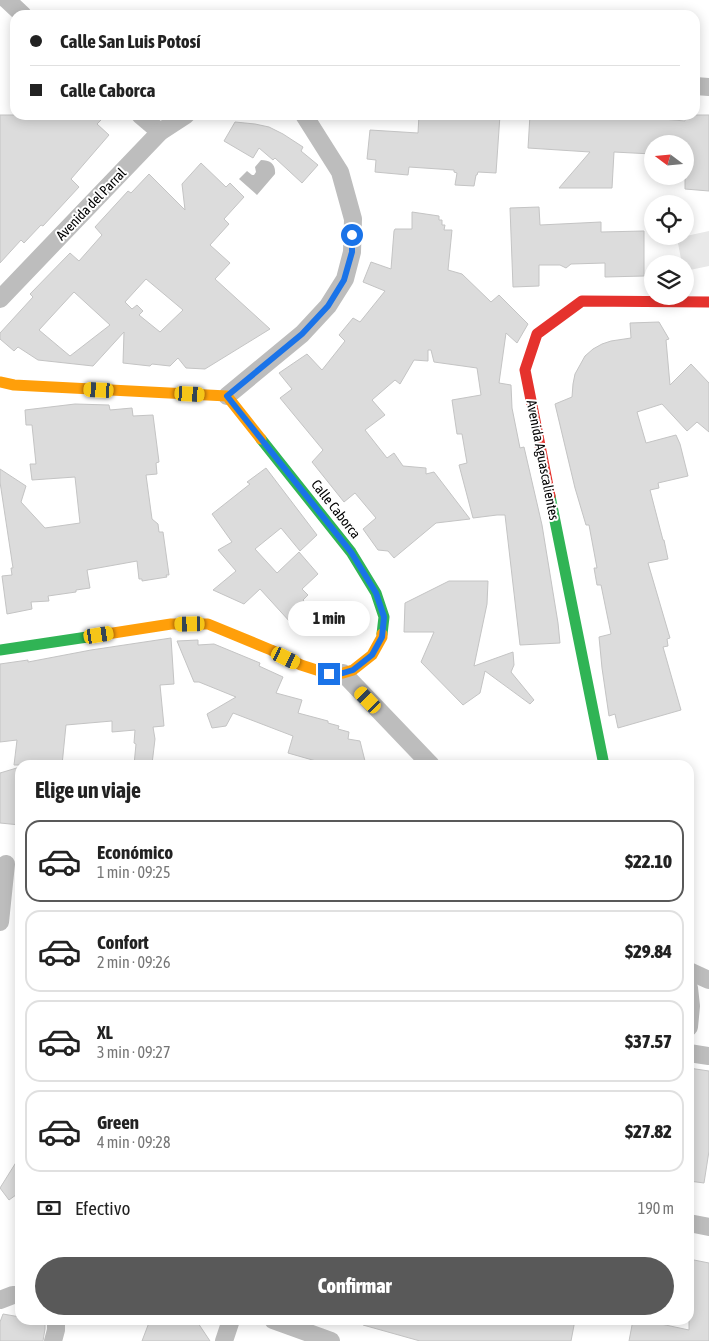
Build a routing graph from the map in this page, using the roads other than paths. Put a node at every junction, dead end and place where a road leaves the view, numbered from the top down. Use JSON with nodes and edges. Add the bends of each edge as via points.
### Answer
{"nodes":[{"id":1,"x":7,"y":0,"type":"edge"},
{"id":2,"x":18,"y":10,"type":"edge"},
{"id":3,"x":146,"y":120,"type":"edge"},
{"id":4,"x":178,"y":120,"type":"edge"},
{"id":5,"x":307,"y":120,"type":"edge"},
{"id":6,"x":160,"y":132,"type":"junction"},
{"id":7,"x":0,"y":299,"type":"edge"},
{"id":8,"x":709,"y":302,"type":"edge"},
{"id":9,"x":0,"y":382,"type":"edge"},
{"id":10,"x":227,"y":396,"type":"junction"},
{"id":11,"x":0,"y":650,"type":"edge"},
{"id":12,"x":343,"y":673,"type":"junction"},
{"id":13,"x":426,"y":760,"type":"edge"},
{"id":14,"x":603,"y":760,"type":"edge"},
{"id":15,"x":9,"y":864,"type":"edge"},
{"id":16,"x":0,"y":922,"type":"edge"},
{"id":17,"x":694,"y":973,"type":"edge"},
{"id":18,"x":709,"y":980,"type":"edge"},
{"id":19,"x":694,"y":1054,"type":"edge"},
{"id":20,"x":709,"y":1056,"type":"edge"},
{"id":21,"x":694,"y":1225,"type":"edge"},
{"id":22,"x":709,"y":1227,"type":"edge"},
{"id":23,"x":15,"y":1295,"type":"edge"},
{"id":24,"x":0,"y":1300,"type":"edge"},
{"id":25,"x":56,"y":1325,"type":"edge"},
{"id":26,"x":229,"y":1325,"type":"edge"},
{"id":27,"x":287,"y":1325,"type":"edge"},
{"id":28,"x":53,"y":1341,"type":"edge"},
{"id":29,"x":224,"y":1341,"type":"edge"},
{"id":30,"x":331,"y":1341,"type":"edge"}],
"edges":[{"from":1,"to":2,"type":"street"},
{"from":3,"to":6,"type":"street"},
{"from":4,"to":6,"type":"street","name":"Avenida del Parral"},
{"from":5,"to":10,"type":"street","via":[[340,172],[353,219],[352,252],[344,280],[328,306],[302,334]]},
{"from":6,"to":7,"type":"street","name":"Avenida del Parral"},
{"from":8,"to":14,"type":"street","name":"Avenida Aguascalientes","via":[[582,301],[538,334],[525,370]]},
{"from":9,"to":10,"type":"street","via":[[24,386]]},
{"from":10,"to":12,"type":"street","name":"Calle Caborca","via":[[351,552],[376,593],[384,617],[382,637],[372,655],[353,670]]},
{"from":11,"to":12,"type":"street","via":[[171,624],[208,624],[301,665],[329,674]]},
{"from":12,"to":13,"type":"street"},
{"from":15,"to":16,"type":"street"},
{"from":17,"to":18,"type":"street"},
{"from":19,"to":20,"type":"street"},
{"from":21,"to":22,"type":"street"},
{"from":23,"to":24,"type":"street"},
{"from":25,"to":28,"type":"street"},
{"from":26,"to":29,"type":"street"},
{"from":27,"to":30,"type":"street"}]}
